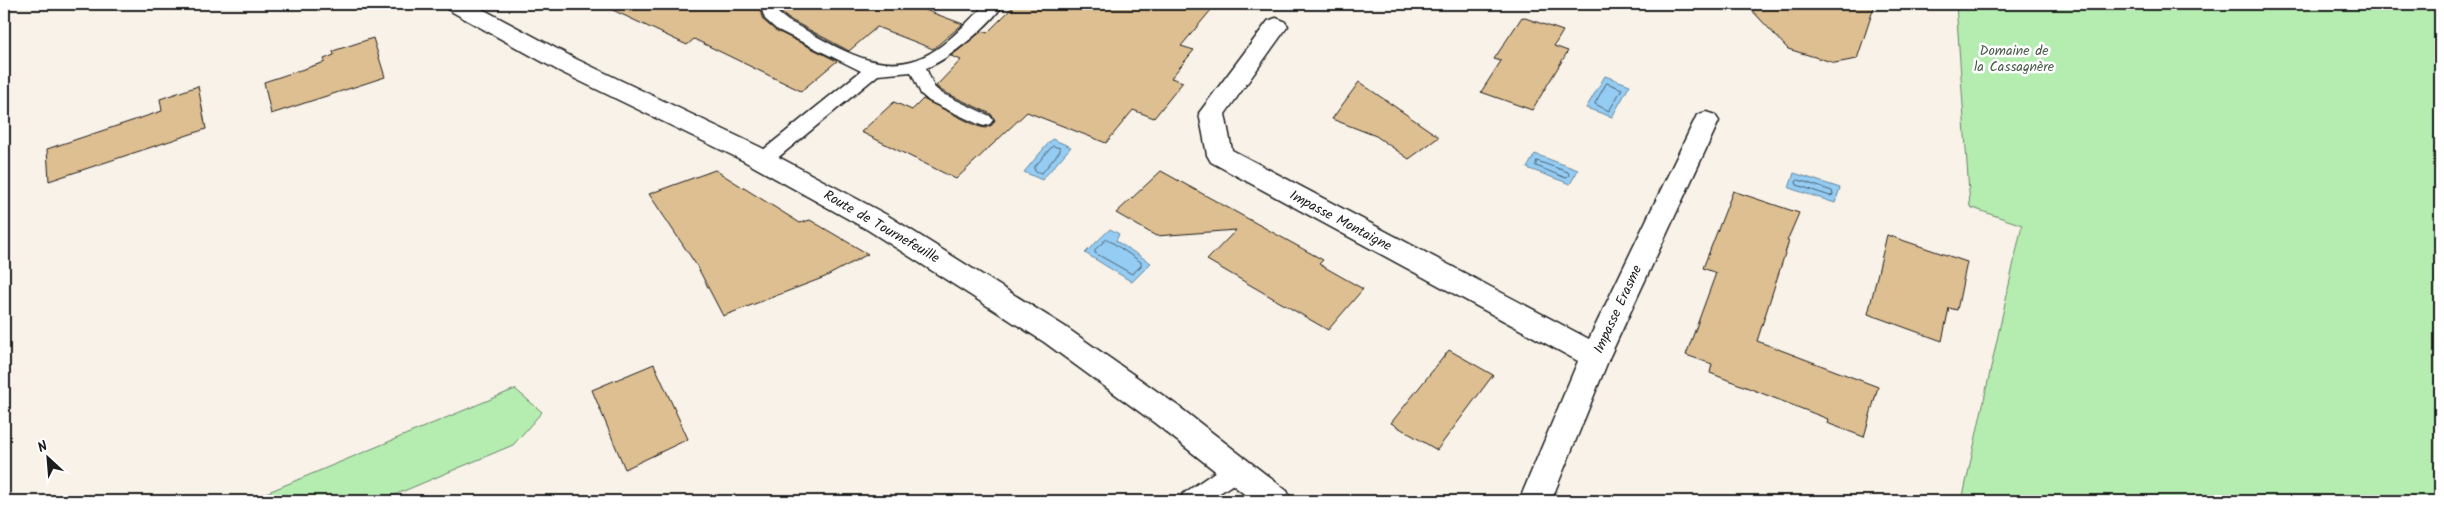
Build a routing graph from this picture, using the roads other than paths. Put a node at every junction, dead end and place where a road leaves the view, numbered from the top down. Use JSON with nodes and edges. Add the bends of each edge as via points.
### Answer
{"nodes":[{"id":1,"x":455,"y":4,"type":"edge"},
{"id":2,"x":768,"y":4,"type":"edge"},
{"id":3,"x":994,"y":4,"type":"edge"},
{"id":4,"x":1276,"y":26,"type":"dead end"},
{"id":5,"x":917,"y":66,"type":"junction"},
{"id":6,"x":874,"y":69,"type":"junction"},
{"id":7,"x":984,"y":120,"type":"dead end"},
{"id":8,"x":1706,"y":121,"type":"dead end"},
{"id":9,"x":763,"y":160,"type":"junction"},
{"id":10,"x":1595,"y":356,"type":"junction"},
{"id":11,"x":1237,"y":469,"type":"junction"},
{"id":12,"x":1191,"y":501,"type":"edge"},
{"id":13,"x":1276,"y":501,"type":"edge"},
{"id":14,"x":1535,"y":501,"type":"edge"}],
"edges":[{"from":1,"to":9,"type":"street","name":"Route de Tournefeuille","via":[[558,61]]},
{"from":2,"to":6,"type":"lane","via":[[770,15],[782,25]]},
{"from":3,"to":5,"type":"lane","via":[[953,45]]},
{"from":4,"to":10,"type":"street","name":"Impasse Montaigne","via":[[1212,113],[1220,155]]},
{"from":5,"to":6,"type":"lane"},
{"from":5,"to":7,"type":"lane","via":[[927,90],[935,97]]},
{"from":6,"to":9,"type":"lane"},
{"from":8,"to":10,"type":"street","name":"Impasse Erasme"},
{"from":9,"to":11,"type":"street","name":"Route de Tournefeuille","via":[[816,187],[997,295],[1109,372]]},
{"from":10,"to":14,"type":"street","name":"Impasse Erasme"},
{"from":11,"to":12,"type":"lane"},
{"from":11,"to":13,"type":"street","name":"Route de Tournefeuille"}]}
